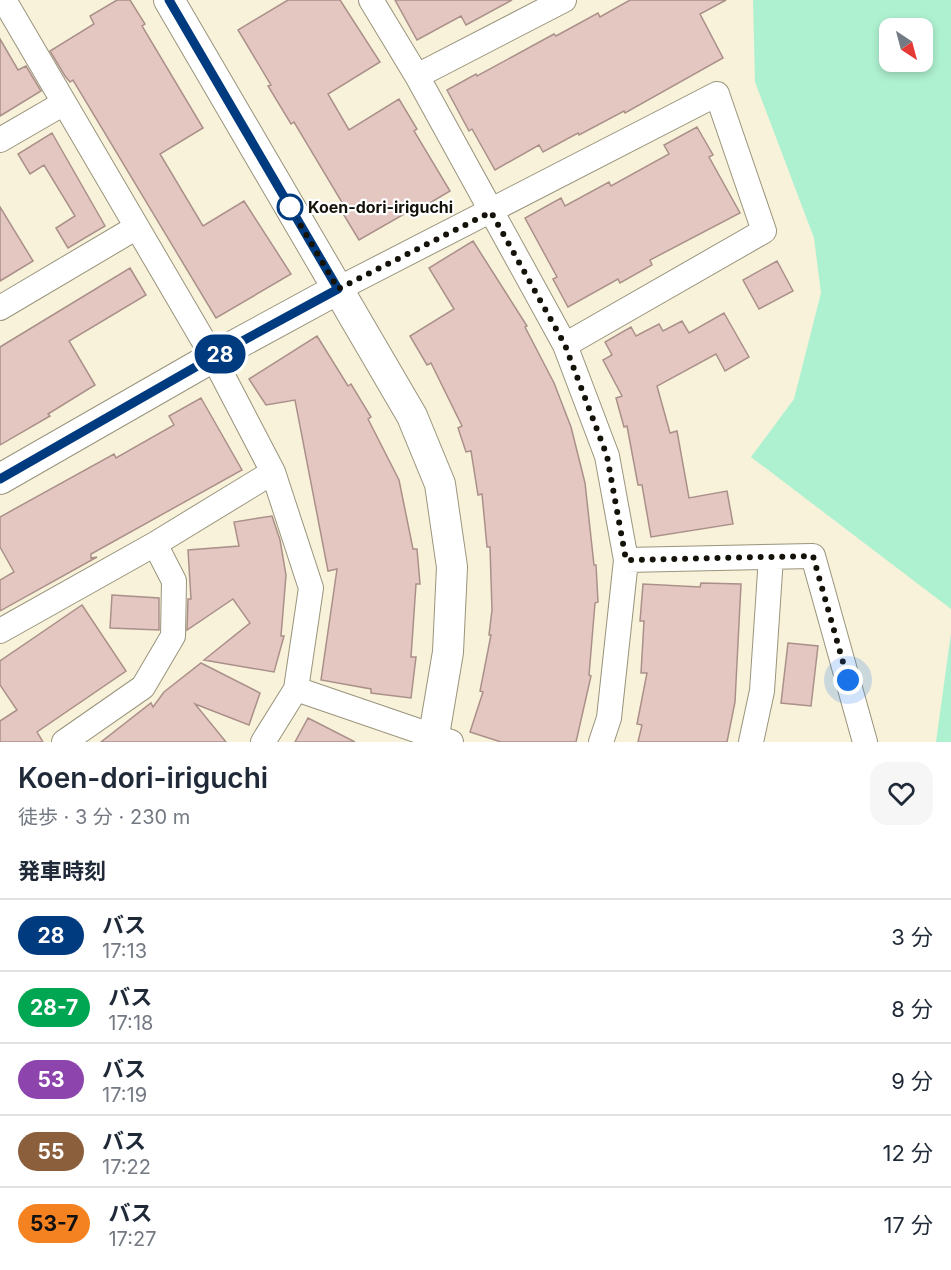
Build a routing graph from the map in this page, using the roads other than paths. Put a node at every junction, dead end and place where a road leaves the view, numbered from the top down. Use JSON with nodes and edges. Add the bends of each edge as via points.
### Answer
{"nodes":[{"id":1,"x":4,"y":0,"type":"edge"},
{"id":2,"x":169,"y":0,"type":"edge"},
{"id":3,"x":371,"y":0,"type":"edge"},
{"id":4,"x":564,"y":0,"type":"edge"},
{"id":5,"x":417,"y":76,"type":"junction"},
{"id":6,"x":64,"y":103,"type":"junction"},
{"id":7,"x":0,"y":140,"type":"edge"},
{"id":8,"x":491,"y":212,"type":"junction"},
{"id":9,"x":136,"y":227,"type":"junction"},
{"id":10,"x":338,"y":289,"type":"junction"},
{"id":11,"x":0,"y":308,"type":"edge"},
{"id":12,"x":565,"y":345,"type":"junction"},
{"id":13,"x":213,"y":357,"type":"junction"},
{"id":14,"x":273,"y":472,"type":"junction"},
{"id":15,"x":0,"y":479,"type":"edge"},
{"id":16,"x":155,"y":544,"type":"junction"},
{"id":17,"x":771,"y":557,"type":"junction"},
{"id":18,"x":626,"y":560,"type":"junction"},
{"id":19,"x":0,"y":631,"type":"edge"},
{"id":20,"x":296,"y":689,"type":"junction"},
{"id":21,"x":439,"y":740,"type":"edge"},
{"id":22,"x":64,"y":742,"type":"edge"},
{"id":23,"x":263,"y":742,"type":"edge"},
{"id":24,"x":601,"y":742,"type":"edge"},
{"id":25,"x":751,"y":742,"type":"edge"},
{"id":26,"x":865,"y":742,"type":"edge"}],
"edges":[{"from":1,"to":6,"type":"street"},
{"from":2,"to":10,"type":"street"},
{"from":3,"to":5,"type":"street"},
{"from":4,"to":5,"type":"street"},
{"from":5,"to":8,"type":"street"},
{"from":6,"to":7,"type":"street"},
{"from":6,"to":9,"type":"street"},
{"from":8,"to":10,"type":"street"},
{"from":8,"to":12,"type":"street"},
{"from":8,"to":12,"type":"street","via":[[717,94],[764,231]]},
{"from":9,"to":11,"type":"street"},
{"from":9,"to":13,"type":"street"},
{"from":10,"to":13,"type":"street"},
{"from":10,"to":21,"type":"street","via":[[412,416],[440,484],[452,567]]},
{"from":12,"to":18,"type":"street","via":[[607,456]]},
{"from":13,"to":14,"type":"street"},
{"from":13,"to":15,"type":"street"},
{"from":14,"to":16,"type":"street"},
{"from":14,"to":20,"type":"street","via":[[311,588]]},
{"from":16,"to":19,"type":"street"},
{"from":16,"to":22,"type":"street","via":[[174,581],[173,636],[142,687]]},
{"from":17,"to":18,"type":"street"},
{"from":17,"to":25,"type":"street","via":[[762,691]]},
{"from":17,"to":26,"type":"street","via":[[813,556]]},
{"from":18,"to":24,"type":"street","via":[[609,718]]},
{"from":20,"to":21,"type":"street"},
{"from":20,"to":23,"type":"street"}]}
